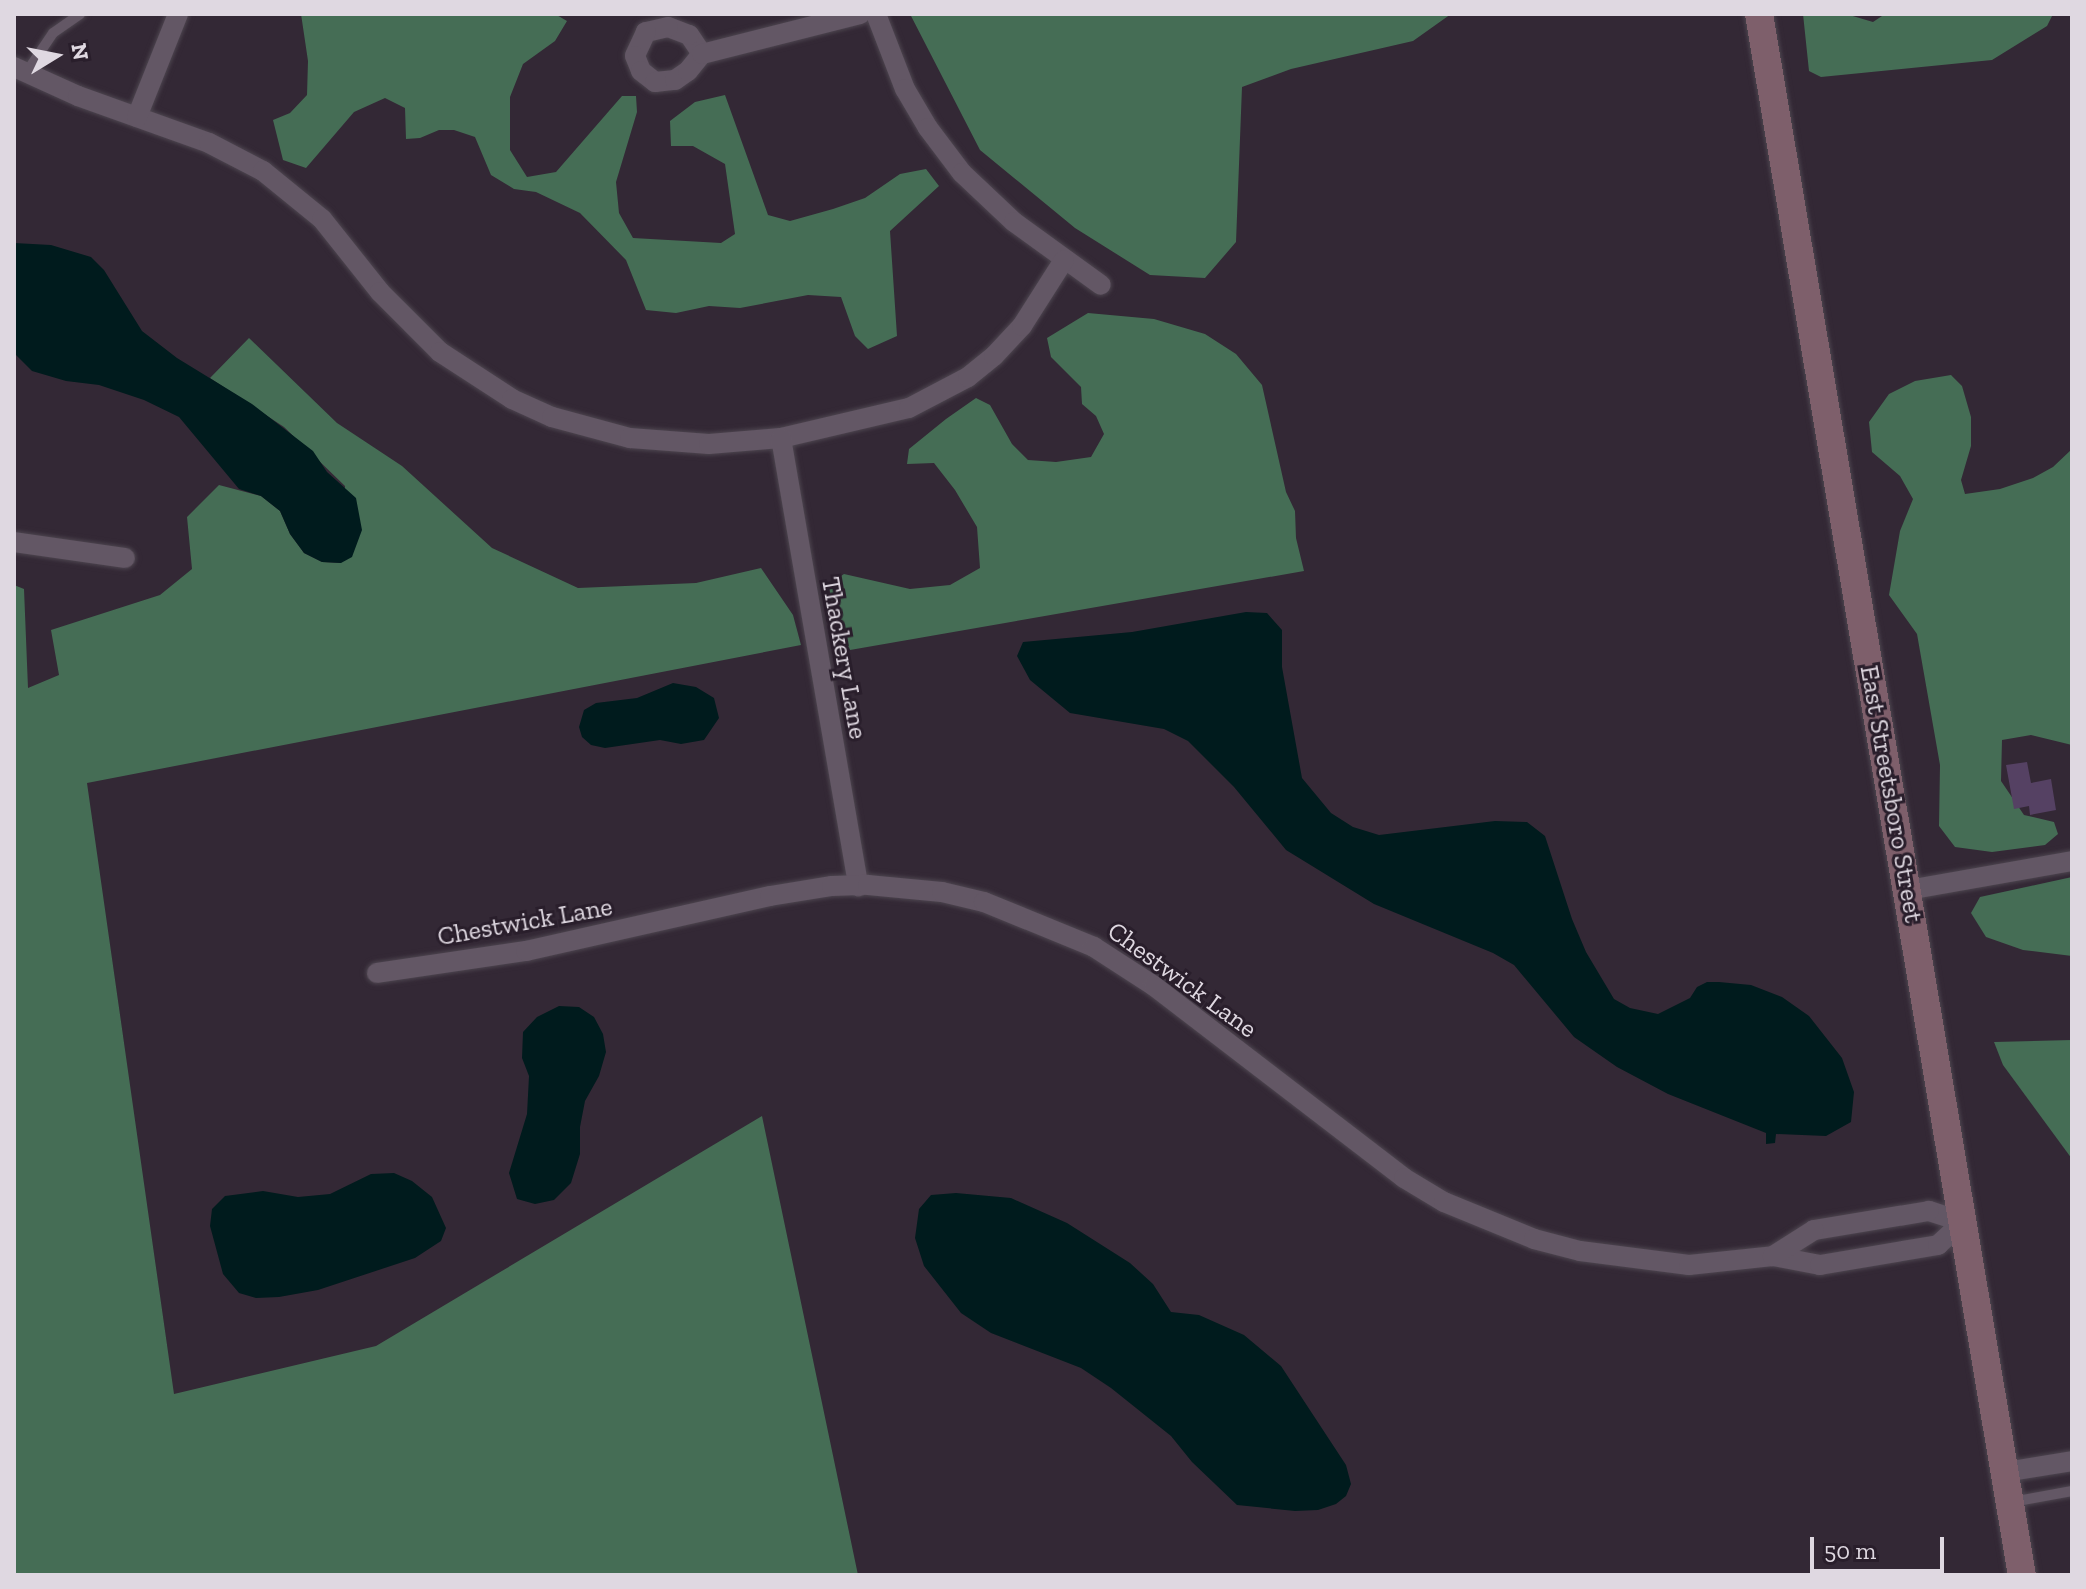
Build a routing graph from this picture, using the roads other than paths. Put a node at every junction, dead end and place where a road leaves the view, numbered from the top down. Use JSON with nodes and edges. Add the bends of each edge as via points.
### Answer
{"nodes":[{"id":1,"x":80,"y":14,"type":"edge"},
{"id":2,"x":178,"y":14,"type":"edge"},
{"id":3,"x":860,"y":14,"type":"edge"},
{"id":4,"x":876,"y":14,"type":"edge"},
{"id":5,"x":1759,"y":14,"type":"edge"},
{"id":6,"x":702,"y":54,"type":"dead end"},
{"id":7,"x":20,"y":70,"type":"edge"},
{"id":8,"x":137,"y":117,"type":"junction"},
{"id":9,"x":1064,"y":260,"type":"junction"},
{"id":10,"x":1101,"y":285,"type":"dead end"},
{"id":11,"x":781,"y":438,"type":"junction"},
{"id":12,"x":14,"y":542,"type":"edge"},
{"id":13,"x":125,"y":558,"type":"dead end"},
{"id":14,"x":2072,"y":861,"type":"edge"},
{"id":15,"x":858,"y":886,"type":"junction"},
{"id":16,"x":1908,"y":890,"type":"junction"},
{"id":17,"x":377,"y":973,"type":"dead end"},
{"id":18,"x":1963,"y":1222,"type":"junction"},
{"id":19,"x":1773,"y":1256,"type":"junction"},
{"id":20,"x":2072,"y":1461,"type":"edge"},
{"id":21,"x":2005,"y":1472,"type":"junction"},
{"id":22,"x":2072,"y":1491,"type":"edge"},
{"id":23,"x":2010,"y":1503,"type":"junction"},
{"id":24,"x":2022,"y":1575,"type":"edge"}],
"edges":[{"from":1,"to":7,"type":"lane","via":[[53,33]]},
{"from":2,"to":8,"type":"street"},
{"from":3,"to":6,"type":"street"},
{"from":4,"to":9,"type":"street","via":[[905,89],[946,154],[980,192]]},
{"from":5,"to":16,"type":"main road","name":"East Streetsboro Street"},
{"from":7,"to":8,"type":"street"},
{"from":8,"to":11,"type":"street","via":[[237,156],[288,189],[322,219],[408,323],[452,361],[512,399],[552,417],[630,438],[709,444]]},
{"from":9,"to":10,"type":"street"},
{"from":9,"to":11,"type":"street","via":[[1022,326],[968,377],[909,408]]},
{"from":11,"to":15,"type":"street","name":"Thackery Lane"},
{"from":12,"to":13,"type":"street"},
{"from":14,"to":16,"type":"street"},
{"from":15,"to":17,"type":"street","name":"Chestwick Lane","via":[[770,896],[595,938]]},
{"from":15,"to":19,"type":"street","name":"Chestwick Lane","via":[[942,892],[984,902],[1094,947],[1154,986],[1404,1178],[1491,1224],[1580,1251],[1632,1259],[1689,1265]]},
{"from":16,"to":18,"type":"main road","name":"East Streetsboro Street"},
{"from":18,"to":19,"type":"street","name":"Chestwick Lane","via":[[1929,1211],[1814,1230]]},
{"from":18,"to":19,"type":"street","name":"Chestwick Lane","via":[[1938,1245],[1820,1265]]},
{"from":18,"to":21,"type":"main road","name":"East Streetsboro Street"},
{"from":20,"to":21,"type":"street"},
{"from":21,"to":23,"type":"main road","name":"East Streetsboro Street"},
{"from":22,"to":23,"type":"lane"},
{"from":23,"to":24,"type":"main road","name":"East Streetsboro Street"}]}
